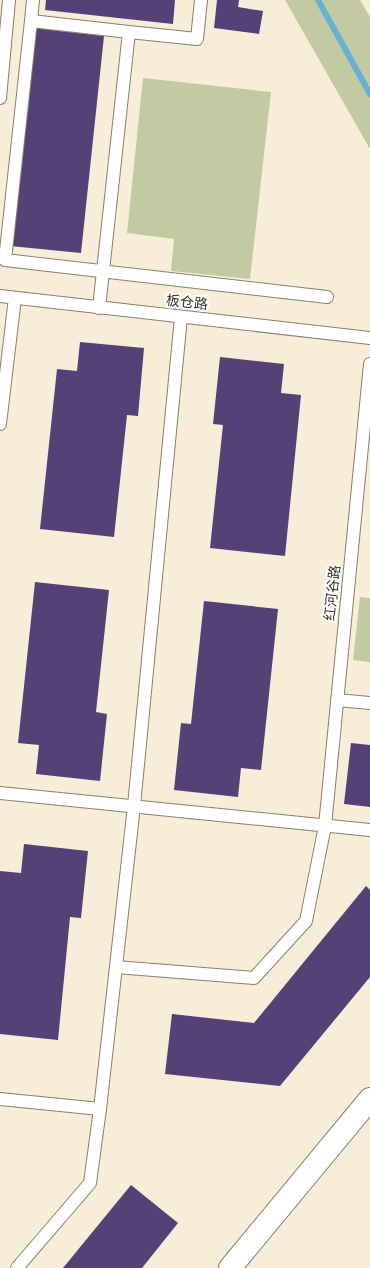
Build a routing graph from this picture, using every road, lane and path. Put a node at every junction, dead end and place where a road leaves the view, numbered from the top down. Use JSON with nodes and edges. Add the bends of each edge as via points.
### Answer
{"nodes":[{"id":1,"x":9,"y":0,"type":"edge"},
{"id":2,"x":33,"y":0,"type":"edge"},
{"id":3,"x":201,"y":0,"type":"edge"},
{"id":4,"x":31,"y":21,"type":"junction"},
{"id":5,"x":129,"y":32,"type":"junction"},
{"id":6,"x":0,"y":98,"type":"edge"},
{"id":7,"x":103,"y":271,"type":"junction"},
{"id":8,"x":0,"y":296,"type":"edge"},
{"id":9,"x":14,"y":298,"type":"junction"},
{"id":10,"x":327,"y":298,"type":"dead end"},
{"id":11,"x":99,"y":308,"type":"junction"},
{"id":12,"x":182,"y":317,"type":"junction"},
{"id":13,"x":370,"y":338,"type":"edge"},
{"id":14,"x":370,"y":364,"type":"edge"},
{"id":15,"x":0,"y":424,"type":"edge"},
{"id":16,"x":337,"y":700,"type":"junction"},
{"id":17,"x":370,"y":703,"type":"edge"},
{"id":18,"x":0,"y":793,"type":"edge"},
{"id":19,"x":134,"y":806,"type":"junction"},
{"id":20,"x":325,"y":826,"type":"junction"},
{"id":21,"x":370,"y":830,"type":"edge"},
{"id":22,"x":116,"y":967,"type":"junction"},
{"id":23,"x":0,"y":1099,"type":"edge"},
{"id":24,"x":370,"y":1099,"type":"edge"},
{"id":25,"x":100,"y":1109,"type":"junction"},
{"id":26,"x":17,"y":1268,"type":"edge"},
{"id":27,"x":230,"y":1268,"type":"edge"}],
"edges":[{"from":1,"to":6,"type":"lane"},
{"from":2,"to":4,"type":"lane"},
{"from":3,"to":5,"type":"lane","via":[[197,39]]},
{"from":4,"to":5,"type":"lane"},
{"from":4,"to":7,"type":"lane","via":[[5,260]]},
{"from":5,"to":7,"type":"lane"},
{"from":7,"to":10,"type":"lane"},
{"from":7,"to":11,"type":"lane"},
{"from":8,"to":9,"type":"lane","name":"板仓路"},
{"from":9,"to":11,"type":"lane","name":"板仓路"},
{"from":9,"to":15,"type":"lane"},
{"from":11,"to":12,"type":"lane","name":"板仓路"},
{"from":12,"to":13,"type":"lane","name":"板仓路"},
{"from":12,"to":19,"type":"lane"},
{"from":14,"to":16,"type":"lane","name":"红河谷路"},
{"from":16,"to":17,"type":"lane"},
{"from":16,"to":20,"type":"lane","name":"红河谷路"},
{"from":18,"to":19,"type":"lane"},
{"from":19,"to":20,"type":"lane"},
{"from":19,"to":22,"type":"lane"},
{"from":20,"to":21,"type":"lane"},
{"from":20,"to":22,"type":"lane","name":"红河谷路","via":[[306,921],[254,978]]},
{"from":22,"to":25,"type":"lane"},
{"from":23,"to":25,"type":"lane"},
{"from":24,"to":27,"type":"street"},
{"from":25,"to":26,"type":"lane","via":[[90,1183]]}]}
